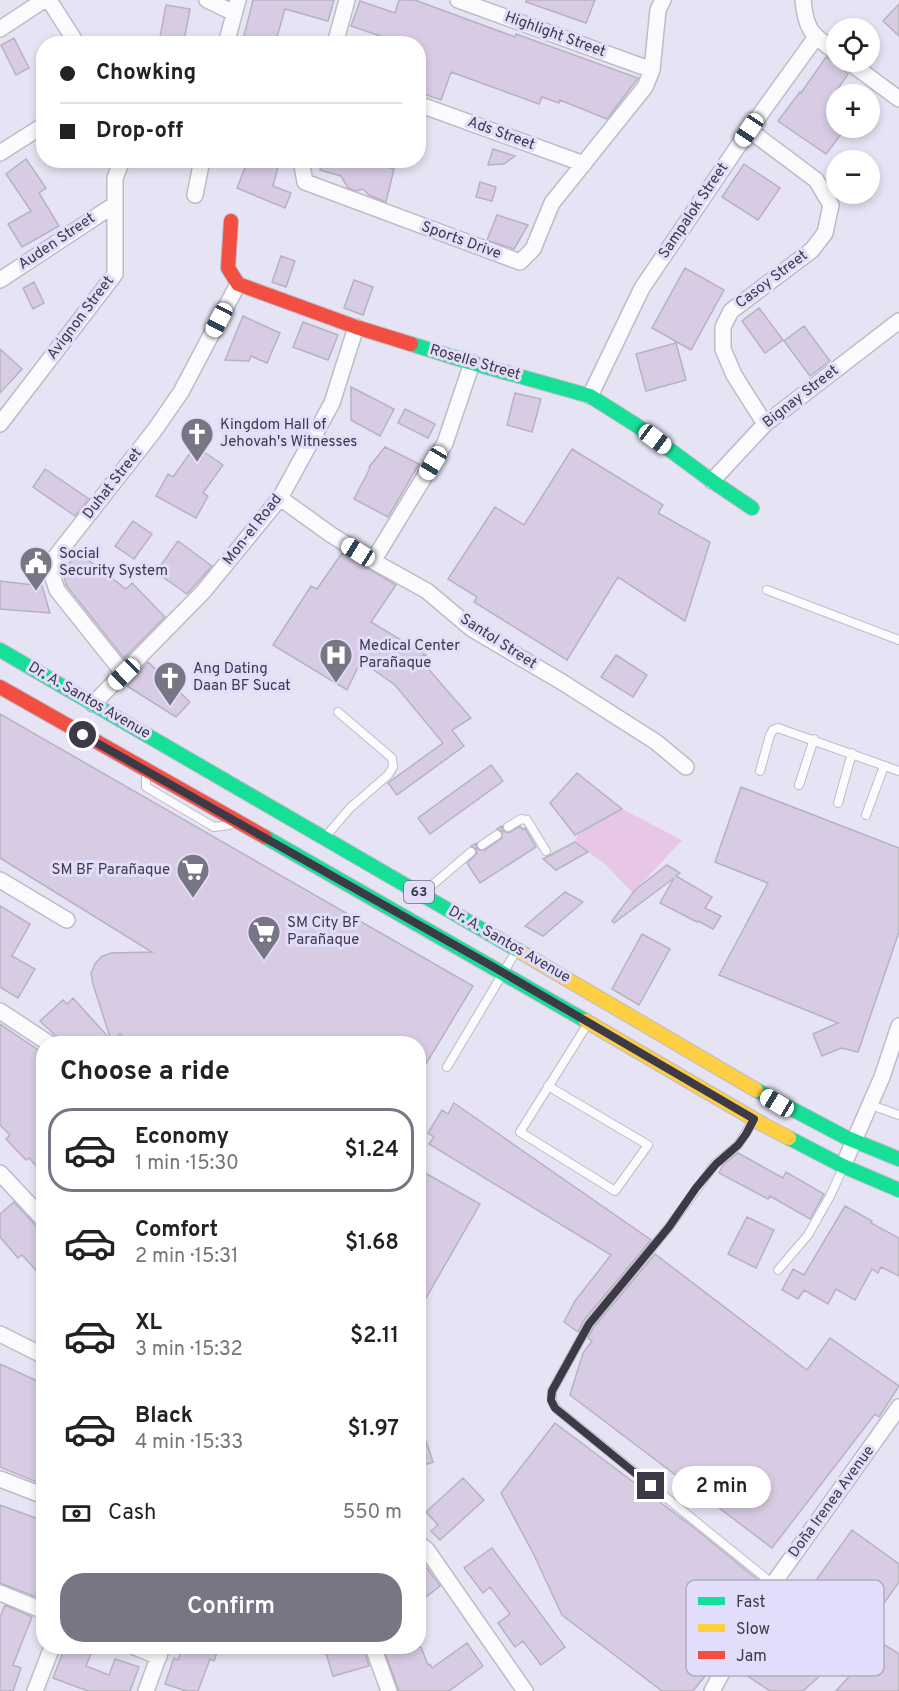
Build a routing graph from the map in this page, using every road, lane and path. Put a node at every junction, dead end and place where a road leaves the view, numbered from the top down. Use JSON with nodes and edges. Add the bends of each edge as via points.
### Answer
{"nodes":[{"id":1,"x":44,"y":0,"type":"edge"},
{"id":2,"x":49,"y":0,"type":"edge"},
{"id":3,"x":207,"y":0,"type":"edge"},
{"id":4,"x":347,"y":0,"type":"edge"},
{"id":5,"x":458,"y":0,"type":"edge"},
{"id":6,"x":663,"y":0,"type":"edge"},
{"id":7,"x":803,"y":0,"type":"edge"},
{"id":8,"x":236,"y":7,"type":"edge"},
{"id":9,"x":0,"y":29,"type":"edge"},
{"id":10,"x":72,"y":36,"type":"edge"},
{"id":11,"x":228,"y":36,"type":"edge"},
{"id":12,"x":337,"y":36,"type":"edge"},
{"id":13,"x":816,"y":37,"type":"junction"},
{"id":14,"x":826,"y":45,"type":"edge"},
{"id":15,"x":652,"y":70,"type":"junction"},
{"id":16,"x":863,"y":72,"type":"edge"},
{"id":17,"x":899,"y":99,"type":"edge"},
{"id":18,"x":426,"y":107,"type":"edge"},
{"id":19,"x":36,"y":130,"type":"edge"},
{"id":20,"x":749,"y":130,"type":"junction"},
{"id":21,"x":0,"y":153,"type":"edge"},
{"id":22,"x":584,"y":164,"type":"junction"},
{"id":23,"x":119,"y":168,"type":"edge"},
{"id":24,"x":200,"y":168,"type":"edge"},
{"id":25,"x":303,"y":168,"type":"edge"},
{"id":26,"x":195,"y":195,"type":"dead end"},
{"id":27,"x":114,"y":205,"type":"junction"},
{"id":28,"x":231,"y":221,"type":"dead end"},
{"id":29,"x":0,"y":280,"type":"edge"},
{"id":30,"x":238,"y":284,"type":"junction"},
{"id":31,"x":899,"y":321,"type":"edge"},
{"id":32,"x":356,"y":327,"type":"junction"},
{"id":33,"x":472,"y":363,"type":"junction"},
{"id":34,"x":590,"y":396,"type":"junction"},
{"id":35,"x":0,"y":424,"type":"edge"},
{"id":36,"x":765,"y":424,"type":"junction"},
{"id":37,"x":712,"y":481,"type":"junction"},
{"id":38,"x":280,"y":498,"type":"junction"},
{"id":39,"x":752,"y":508,"type":"dead end"},
{"id":40,"x":373,"y":561,"type":"junction"},
{"id":41,"x":767,"y":590,"type":"dead end"},
{"id":42,"x":899,"y":640,"type":"edge"},
{"id":43,"x":0,"y":650,"type":"edge"},
{"id":44,"x":124,"y":674,"type":"junction"},
{"id":45,"x":0,"y":687,"type":"edge"},
{"id":46,"x":93,"y":704,"type":"junction"},
{"id":47,"x":338,"y":712,"type":"dead end"},
{"id":48,"x":814,"y":739,"type":"junction"},
{"id":49,"x":852,"y":753,"type":"junction"},
{"id":50,"x":686,"y":766,"type":"dead end"},
{"id":51,"x":884,"y":766,"type":"junction"},
{"id":52,"x":760,"y":771,"type":"dead end"},
{"id":53,"x":899,"y":771,"type":"edge"},
{"id":54,"x":799,"y":785,"type":"dead end"},
{"id":55,"x":838,"y":803,"type":"dead end"},
{"id":56,"x":866,"y":815,"type":"dead end"},
{"id":57,"x":508,"y":827,"type":"dead end"},
{"id":58,"x":497,"y":835,"type":"dead end"},
{"id":59,"x":324,"y":838,"type":"junction"},
{"id":60,"x":482,"y":845,"type":"dead end"},
{"id":61,"x":546,"y":851,"type":"dead end"},
{"id":62,"x":471,"y":852,"type":"dead end"},
{"id":63,"x":0,"y":880,"type":"edge"},
{"id":64,"x":422,"y":894,"type":"junction"},
{"id":65,"x":67,"y":920,"type":"dead end"},
{"id":66,"x":518,"y":949,"type":"junction"},
{"id":67,"x":502,"y":973,"type":"junction"},
{"id":68,"x":0,"y":1011,"type":"edge"},
{"id":69,"x":588,"y":1022,"type":"junction"},
{"id":70,"x":899,"y":1026,"type":"edge"},
{"id":71,"x":38,"y":1036,"type":"edge"},
{"id":72,"x":894,"y":1059,"type":"edge"},
{"id":73,"x":447,"y":1067,"type":"dead end"},
{"id":74,"x":548,"y":1086,"type":"junction"},
{"id":75,"x":871,"y":1105,"type":"junction"},
{"id":76,"x":899,"y":1115,"type":"edge"},
{"id":77,"x":754,"y":1119,"type":"junction"},
{"id":78,"x":855,"y":1141,"type":"junction"},
{"id":79,"x":899,"y":1160,"type":"edge"},
{"id":80,"x":843,"y":1166,"type":"junction"},
{"id":81,"x":0,"y":1173,"type":"edge"},
{"id":82,"x":899,"y":1190,"type":"edge"},
{"id":83,"x":36,"y":1211,"type":"edge"},
{"id":84,"x":778,"y":1270,"type":"dead end"},
{"id":85,"x":0,"y":1334,"type":"edge"},
{"id":86,"x":36,"y":1352,"type":"edge"},
{"id":87,"x":899,"y":1407,"type":"edge"},
{"id":88,"x":0,"y":1479,"type":"edge"},
{"id":89,"x":36,"y":1493,"type":"edge"},
{"id":90,"x":426,"y":1549,"type":"edge"},
{"id":91,"x":768,"y":1580,"type":"edge"},
{"id":92,"x":776,"y":1580,"type":"edge"},
{"id":93,"x":0,"y":1593,"type":"edge"},
{"id":94,"x":36,"y":1608,"type":"edge"},
{"id":95,"x":49,"y":1654,"type":"edge"},
{"id":96,"x":159,"y":1654,"type":"edge"},
{"id":97,"x":375,"y":1654,"type":"edge"},
{"id":98,"x":720,"y":1676,"type":"edge"},
{"id":99,"x":35,"y":1691,"type":"edge"},
{"id":100,"x":146,"y":1691,"type":"edge"},
{"id":101,"x":388,"y":1691,"type":"edge"},
{"id":102,"x":525,"y":1691,"type":"edge"},
{"id":103,"x":712,"y":1691,"type":"edge"}],
"edges":[{"from":1,"to":9,"type":"street"},
{"from":2,"to":10,"type":"street"},
{"from":3,"to":8,"type":"street"},
{"from":4,"to":12,"type":"street"},
{"from":5,"to":15,"type":"street","name":"Highlight Street"},
{"from":6,"to":15,"type":"street","name":"Sports Drive","via":[[658,10]]},
{"from":7,"to":13,"type":"street","via":[[804,17]]},
{"from":8,"to":11,"type":"street"},
{"from":13,"to":14,"type":"street"},
{"from":13,"to":20,"type":"street","name":"Sampalok Street"},
{"from":15,"to":22,"type":"street","name":"Sports Drive","via":[[645,87]]},
{"from":16,"to":17,"type":"street"},
{"from":18,"to":22,"type":"street","name":"Ads Street"},
{"from":19,"to":21,"type":"street"},
{"from":20,"to":34,"type":"street","name":"Sampalok Street","via":[[642,288]]},
{"from":20,"to":36,"type":"street","name":"Casoy Street","via":[[816,180],[831,205],[825,233],[812,250],[731,311],[723,327],[723,349],[730,366]]},
{"from":22,"to":25,"type":"street","name":"Sports Drive","via":[[552,203],[533,249],[520,262],[305,182]]},
{"from":23,"to":27,"type":"street","name":"Avignon Street"},
{"from":24,"to":26,"type":"street"},
{"from":27,"to":29,"type":"street","name":"Auden Street"},
{"from":27,"to":35,"type":"street","name":"Avignon Street","via":[[115,274]]},
{"from":28,"to":30,"type":"main road","via":[[228,268]]},
{"from":30,"to":32,"type":"main road","name":"Roselle Street"},
{"from":30,"to":44,"type":"street","name":"Duhat Street","via":[[181,392],[49,566],[57,590]]},
{"from":31,"to":36,"type":"street","name":"Bignay Street"},
{"from":32,"to":33,"type":"main road","name":"Roselle Street"},
{"from":32,"to":38,"type":"street","name":"Mon-el Road","via":[[332,403]]},
{"from":33,"to":34,"type":"main road","name":"Roselle Street"},
{"from":33,"to":40,"type":"street","via":[[445,443]]},
{"from":34,"to":37,"type":"main road","name":"Roselle Street"},
{"from":36,"to":37,"type":"street","name":"Bignay Street"},
{"from":37,"to":39,"type":"main road","name":"Roselle Street"},
{"from":38,"to":40,"type":"street","name":"Santol Street"},
{"from":38,"to":44,"type":"street","name":"Mon-el Road","via":[[203,592]]},
{"from":40,"to":50,"type":"street","name":"Santol Street","via":[[427,591],[472,629],[656,742]]},
{"from":41,"to":42,"type":"lane"},
{"from":43,"to":46,"type":"main road","name":"Dr. A. Santos Avenue","number":"63"},
{"from":44,"to":46,"type":"street","name":"Mon-el Road"},
{"from":45,"to":67,"type":"main road","name":"Dr. A. Santos Avenue","number":"63"},
{"from":46,"to":59,"type":"main road","name":"Dr. A. Santos Avenue","number":"63"},
{"from":47,"to":59,"type":"lane","via":[[392,758],[393,766]]},
{"from":48,"to":49,"type":"lane"},
{"from":48,"to":52,"type":"lane","via":[[778,728],[773,730]]},
{"from":48,"to":54,"type":"lane"},
{"from":49,"to":51,"type":"lane"},
{"from":49,"to":55,"type":"lane"},
{"from":51,"to":53,"type":"lane"},
{"from":51,"to":56,"type":"lane"},
{"from":57,"to":61,"type":"lane","via":[[521,819],[527,820]]},
{"from":58,"to":60,"type":"lane"},
{"from":59,"to":64,"type":"main road","name":"Dr. A. Santos Avenue","number":"63"},
{"from":62,"to":64,"type":"lane"},
{"from":63,"to":65,"type":"street"},
{"from":64,"to":66,"type":"main road","name":"Dr. A. Santos Avenue","number":"63"},
{"from":66,"to":67,"type":"lane"},
{"from":66,"to":78,"type":"main road","name":"Dr. A. Santos Avenue","number":"63","via":[[777,1103]]},
{"from":67,"to":69,"type":"main road","name":"Dr. A. Santos Avenue","number":"63"},
{"from":67,"to":73,"type":"lane"},
{"from":68,"to":71,"type":"street"},
{"from":69,"to":74,"type":"lane"},
{"from":69,"to":77,"type":"main road","name":"Dr. A. Santos Avenue","number":"63"},
{"from":70,"to":72,"type":"street"},
{"from":72,"to":75,"type":"street"},
{"from":74,"to":74,"type":"lane","via":[[520,1132],[615,1191],[648,1145]]},
{"from":75,"to":76,"type":"lane"},
{"from":75,"to":78,"type":"street"},
{"from":77,"to":80,"type":"main road","name":"Dr. A. Santos Avenue","number":"63"},
{"from":77,"to":91,"type":"lane","via":[[738,1145],[696,1188],[589,1324],[552,1391],[551,1400],[559,1412]]},
{"from":78,"to":79,"type":"main road","name":"Dr. A. Santos Avenue","number":"63"},
{"from":78,"to":80,"type":"street"},
{"from":80,"to":82,"type":"main road","name":"Dr. A. Santos Avenue","number":"63"},
{"from":80,"to":84,"type":"lane","via":[[808,1235]]},
{"from":81,"to":83,"type":"street"},
{"from":85,"to":86,"type":"street"},
{"from":87,"to":92,"type":"street","name":"Doña Irenea Avenue"},
{"from":88,"to":89,"type":"street"},
{"from":90,"to":102,"type":"street"},
{"from":93,"to":94,"type":"street"},
{"from":95,"to":99,"type":"street"},
{"from":96,"to":100,"type":"street"},
{"from":97,"to":101,"type":"street"},
{"from":98,"to":103,"type":"street","name":"Doña Irenea Avenue"}]}
